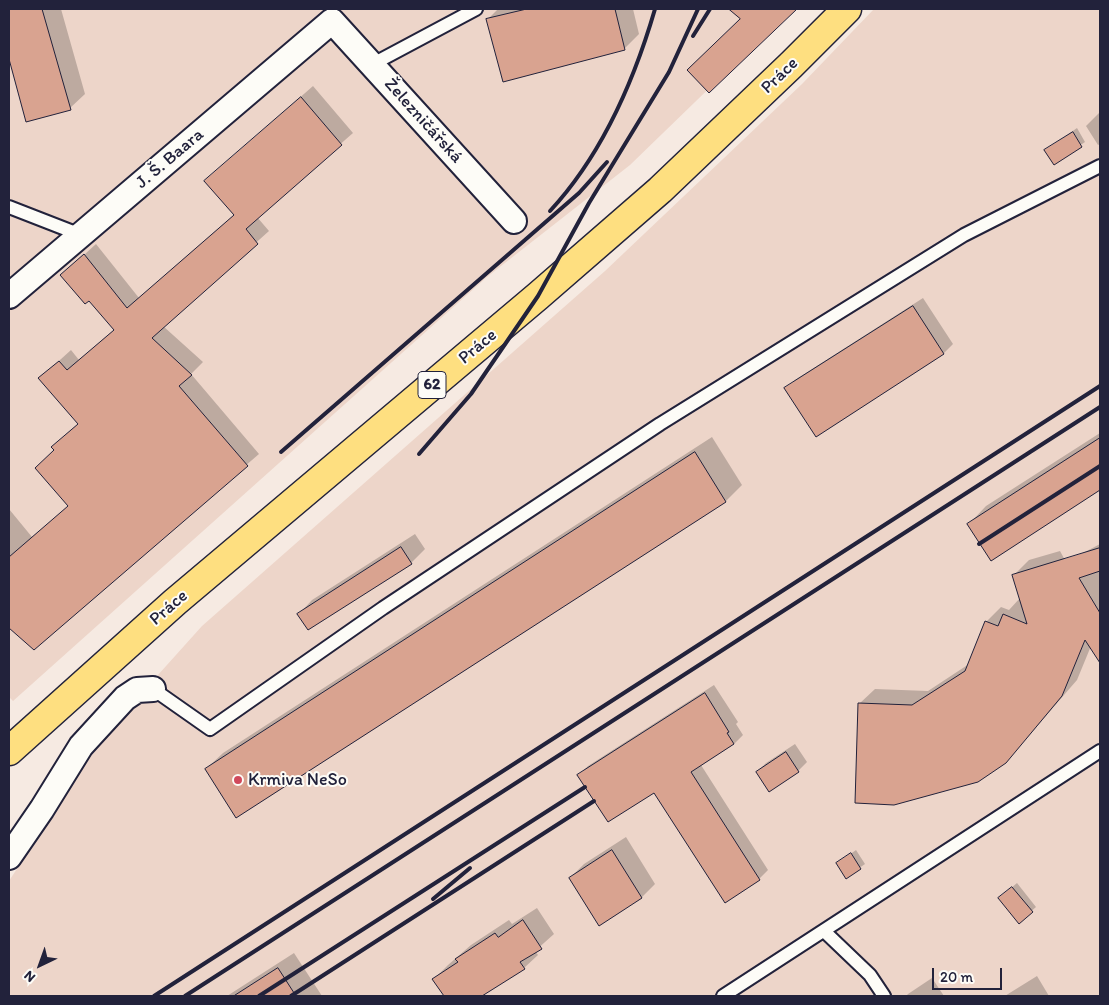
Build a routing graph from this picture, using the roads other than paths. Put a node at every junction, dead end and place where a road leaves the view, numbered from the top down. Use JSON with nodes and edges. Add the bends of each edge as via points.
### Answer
{"nodes":[{"id":1,"x":476,"y":9,"type":"edge"},
{"id":2,"x":847,"y":9,"type":"edge"},
{"id":3,"x":329,"y":16,"type":"edge"},
{"id":4,"x":372,"y":65,"type":"junction"},
{"id":5,"x":1100,"y":166,"type":"edge"},
{"id":6,"x":9,"y":207,"type":"edge"},
{"id":7,"x":514,"y":221,"type":"dead end"},
{"id":8,"x":81,"y":235,"type":"junction"},
{"id":9,"x":9,"y":296,"type":"edge"},
{"id":10,"x":153,"y":689,"type":"joint"},
{"id":11,"x":9,"y":751,"type":"edge"},
{"id":12,"x":1100,"y":751,"type":"edge"},
{"id":13,"x":9,"y":857,"type":"edge"},
{"id":14,"x":824,"y":931,"type":"junction"},
{"id":15,"x":723,"y":996,"type":"edge"},
{"id":16,"x":884,"y":996,"type":"edge"}],
"edges":[{"from":1,"to":4,"type":"lane"},
{"from":2,"to":11,"type":"main road","name":"Práce","number":"62","via":[[660,190],[176,602]]},
{"from":3,"to":4,"type":"street","name":"Železničářská"},
{"from":3,"to":8,"type":"street","name":"J. Š. Baara"},
{"from":4,"to":7,"type":"street","name":"Železničářská"},
{"from":5,"to":10,"type":"lane","via":[[964,236],[660,424],[383,608],[210,729]]},
{"from":6,"to":8,"type":"lane"},
{"from":8,"to":9,"type":"street","name":"J. Š. Baara"},
{"from":10,"to":13,"type":"street","via":[[137,690],[125,698],[81,746]]},
{"from":12,"to":14,"type":"lane"},
{"from":14,"to":15,"type":"lane"},
{"from":14,"to":16,"type":"lane","via":[[870,975]]}]}
